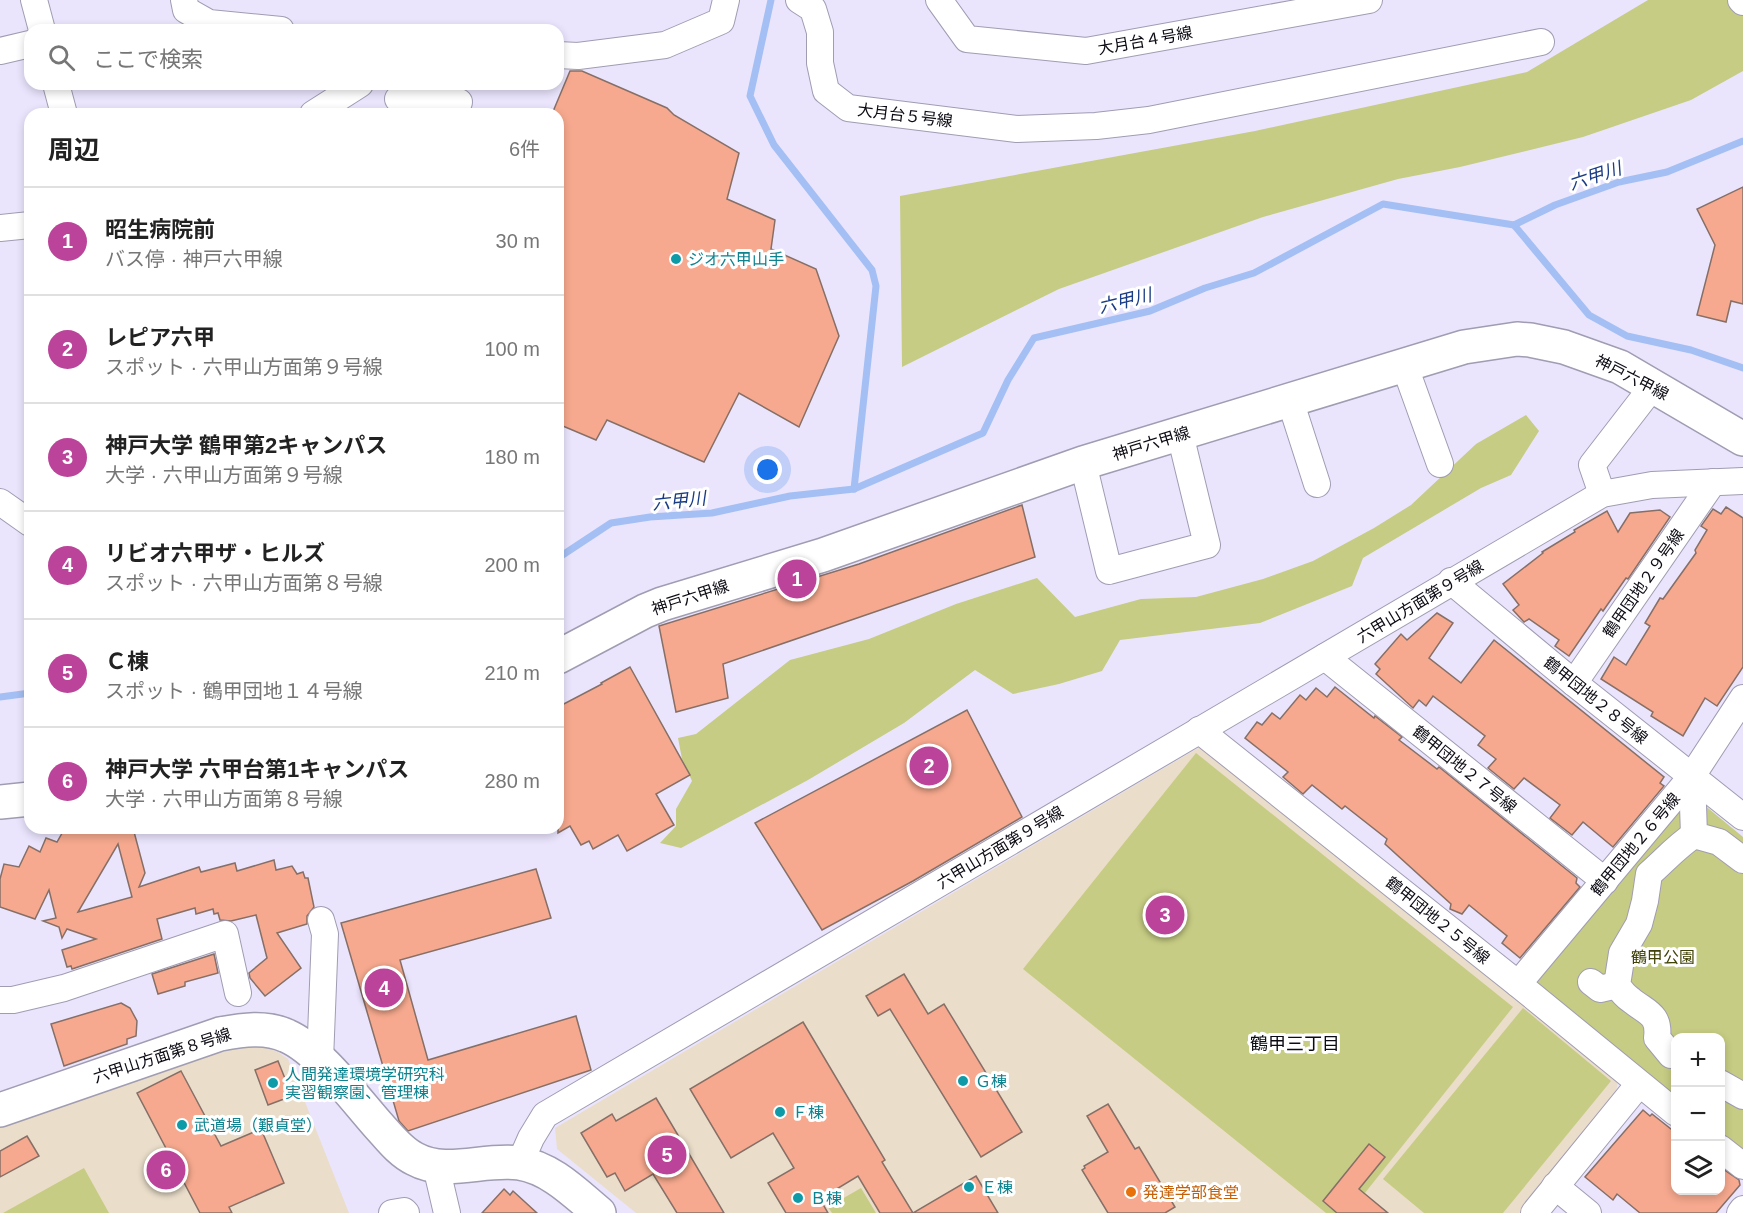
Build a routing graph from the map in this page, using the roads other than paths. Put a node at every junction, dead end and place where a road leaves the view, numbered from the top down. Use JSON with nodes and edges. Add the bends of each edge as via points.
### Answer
{"nodes":[{"id":1,"x":34,"y":0,"type":"edge"},
{"id":2,"x":184,"y":0,"type":"edge"},
{"id":3,"x":726,"y":0,"type":"edge"},
{"id":4,"x":799,"y":0,"type":"edge"},
{"id":5,"x":939,"y":0,"type":"edge"},
{"id":6,"x":1369,"y":0,"type":"edge"},
{"id":7,"x":40,"y":24,"type":"edge"},
{"id":8,"x":219,"y":24,"type":"edge"},
{"id":9,"x":1541,"y":42,"type":"dead end"},
{"id":10,"x":24,"y":45,"type":"edge"},
{"id":11,"x":0,"y":51,"type":"edge"},
{"id":12,"x":564,"y":55,"type":"edge"},
{"id":13,"x":58,"y":90,"type":"edge"},
{"id":14,"x":351,"y":90,"type":"edge"},
{"id":15,"x":399,"y":99,"type":"edge"},
{"id":16,"x":459,"y":102,"type":"dead end"},
{"id":17,"x":62,"y":108,"type":"edge"},
{"id":18,"x":323,"y":108,"type":"edge"},
{"id":19,"x":24,"y":226,"type":"edge"},
{"id":20,"x":0,"y":228,"type":"edge"},
{"id":21,"x":1404,"y":364,"type":"junction"},
{"id":22,"x":1653,"y":386,"type":"junction"},
{"id":23,"x":1290,"y":400,"type":"junction"},
{"id":24,"x":1180,"y":434,"type":"junction"},
{"id":25,"x":1743,"y":439,"type":"edge"},
{"id":26,"x":1083,"y":463,"type":"junction"},
{"id":27,"x":1440,"y":464,"type":"dead end"},
{"id":28,"x":1743,"y":481,"type":"edge"},
{"id":29,"x":1713,"y":482,"type":"junction"},
{"id":30,"x":1317,"y":484,"type":"dead end"},
{"id":31,"x":1602,"y":494,"type":"junction"},
{"id":32,"x":0,"y":502,"type":"edge"},
{"id":33,"x":24,"y":519,"type":"edge"},
{"id":34,"x":1451,"y":581,"type":"junction"},
{"id":35,"x":564,"y":654,"type":"edge"},
{"id":36,"x":1325,"y":657,"type":"junction"},
{"id":37,"x":1574,"y":683,"type":"junction"},
{"id":38,"x":1743,"y":698,"type":"edge"},
{"id":39,"x":1198,"y":730,"type":"junction"},
{"id":40,"x":1692,"y":776,"type":"junction"},
{"id":41,"x":24,"y":800,"type":"edge"},
{"id":42,"x":0,"y":802,"type":"edge"},
{"id":43,"x":1743,"y":817,"type":"edge"},
{"id":44,"x":1694,"y":835,"type":"junction"},
{"id":45,"x":1743,"y":860,"type":"edge"},
{"id":46,"x":1605,"y":881,"type":"junction"},
{"id":47,"x":321,"y":920,"type":"dead end"},
{"id":48,"x":1591,"y":982,"type":"dead end"},
{"id":49,"x":1518,"y":984,"type":"junction"},
{"id":50,"x":1617,"y":986,"type":"junction"},
{"id":51,"x":238,"y":993,"type":"dead end"},
{"id":52,"x":0,"y":1000,"type":"edge"},
{"id":53,"x":1669,"y":1033,"type":"edge"},
{"id":54,"x":1671,"y":1055,"type":"edge"},
{"id":55,"x":320,"y":1060,"type":"junction"},
{"id":56,"x":1639,"y":1084,"type":"junction"},
{"id":57,"x":1725,"y":1086,"type":"edge"},
{"id":58,"x":1743,"y":1096,"type":"edge"},
{"id":59,"x":1671,"y":1109,"type":"edge"},
{"id":60,"x":0,"y":1110,"type":"edge"},
{"id":61,"x":1725,"y":1152,"type":"edge"},
{"id":62,"x":520,"y":1163,"type":"junction"},
{"id":63,"x":436,"y":1166,"type":"junction"},
{"id":64,"x":1743,"y":1166,"type":"edge"},
{"id":65,"x":1555,"y":1186,"type":"junction"},
{"id":66,"x":586,"y":1207,"type":"edge"},
{"id":67,"x":1743,"y":1209,"type":"edge"},
{"id":68,"x":392,"y":1213,"type":"edge"},
{"id":69,"x":406,"y":1213,"type":"edge"},
{"id":70,"x":447,"y":1213,"type":"edge"},
{"id":71,"x":1534,"y":1213,"type":"edge"},
{"id":72,"x":1588,"y":1213,"type":"edge"},
{"id":73,"x":1740,"y":1213,"type":"edge"}],
"edges":[{"from":1,"to":7,"type":"street"},
{"from":2,"to":8,"type":"street","via":[[186,10],[209,23]]},
{"from":3,"to":12,"type":"street","via":[[721,21],[665,45]]},
{"from":4,"to":9,"type":"street","name":"大月台５号線","via":[[813,9],[820,32],[820,63],[826,91],[848,108],[1017,129],[1149,120]]},
{"from":5,"to":6,"type":"street","name":"大月台４号線","via":[[967,39],[1086,51]]},
{"from":10,"to":11,"type":"street"},
{"from":13,"to":17,"type":"street"},
{"from":14,"to":18,"type":"street"},
{"from":15,"to":16,"type":"street"},
{"from":19,"to":20,"type":"street"},
{"from":21,"to":22,"type":"main road","name":"神戸六甲線","via":[[1464,347],[1530,339],[1596,358]]},
{"from":21,"to":23,"type":"main road","name":"神戸六甲線"},
{"from":21,"to":27,"type":"street"},
{"from":22,"to":25,"type":"main road","name":"神戸六甲線"},
{"from":22,"to":31,"type":"street","via":[[1592,465]]},
{"from":23,"to":24,"type":"main road","name":"神戸六甲線"},
{"from":23,"to":30,"type":"street"},
{"from":24,"to":26,"type":"main road","name":"神戸六甲線"},
{"from":24,"to":26,"type":"street","via":[[1206,545],[1109,571]]},
{"from":26,"to":35,"type":"main road","name":"神戸六甲線","via":[[831,552],[662,604]]},
{"from":28,"to":29,"type":"street","name":"六甲山方面第９号線"},
{"from":29,"to":31,"type":"street","name":"六甲山方面第９号線","via":[[1652,485]]},
{"from":29,"to":37,"type":"street","name":"鶴甲団地２９号線"},
{"from":31,"to":34,"type":"street","name":"六甲山方面第９号線"},
{"from":32,"to":33,"type":"street"},
{"from":34,"to":36,"type":"street","name":"六甲山方面第９号線"},
{"from":34,"to":37,"type":"street","name":"鶴甲団地２８号線"},
{"from":36,"to":39,"type":"street","name":"六甲山方面第９号線"},
{"from":36,"to":46,"type":"street","name":"鶴甲団地２７号線"},
{"from":37,"to":40,"type":"street","name":"鶴甲団地２８号線"},
{"from":38,"to":40,"type":"street","name":"鶴甲団地２６号線"},
{"from":39,"to":49,"type":"street","name":"鶴甲団地２５号線"},
{"from":39,"to":62,"type":"street","name":"六甲山方面第９号線","via":[[545,1115]]},
{"from":40,"to":43,"type":"street","name":"鶴甲団地２８号線"},
{"from":40,"to":44,"type":"street"},
{"from":40,"to":46,"type":"street","name":"鶴甲団地２６号線"},
{"from":41,"to":42,"type":"main road"},
{"from":44,"to":45,"type":"street","via":[[1719,842]]},
{"from":44,"to":50,"type":"street","via":[[1679,844],[1649,874],[1646,902],[1639,924],[1622,953]]},
{"from":46,"to":49,"type":"street","name":"鶴甲団地２６号線"},
{"from":47,"to":55,"type":"street","via":[[325,934]]},
{"from":48,"to":50,"type":"street","via":[[1600,989]]},
{"from":49,"to":56,"type":"street","name":"鶴甲団地２５号線"},
{"from":50,"to":53,"type":"street"},
{"from":51,"to":52,"type":"street","via":[[225,934],[64,988]]},
{"from":53,"to":54,"type":"street","via":[[1657,1038]]},
{"from":55,"to":60,"type":"main road","name":"六甲山方面第８号線","via":[[287,1035],[243,1029]]},
{"from":55,"to":63,"type":"main road","via":[[400,1149],[417,1161]]},
{"from":56,"to":59,"type":"street","name":"鶴甲団地２５号線"},
{"from":56,"to":65,"type":"street"},
{"from":57,"to":58,"type":"street"},
{"from":61,"to":64,"type":"street"},
{"from":62,"to":63,"type":"main road"},
{"from":62,"to":66,"type":"main road","via":[[549,1174]]},
{"from":63,"to":70,"type":"street"},
{"from":65,"to":71,"type":"street"},
{"from":65,"to":72,"type":"street"},
{"from":67,"to":73,"type":"street"},
{"from":68,"to":69,"type":"street"}]}
